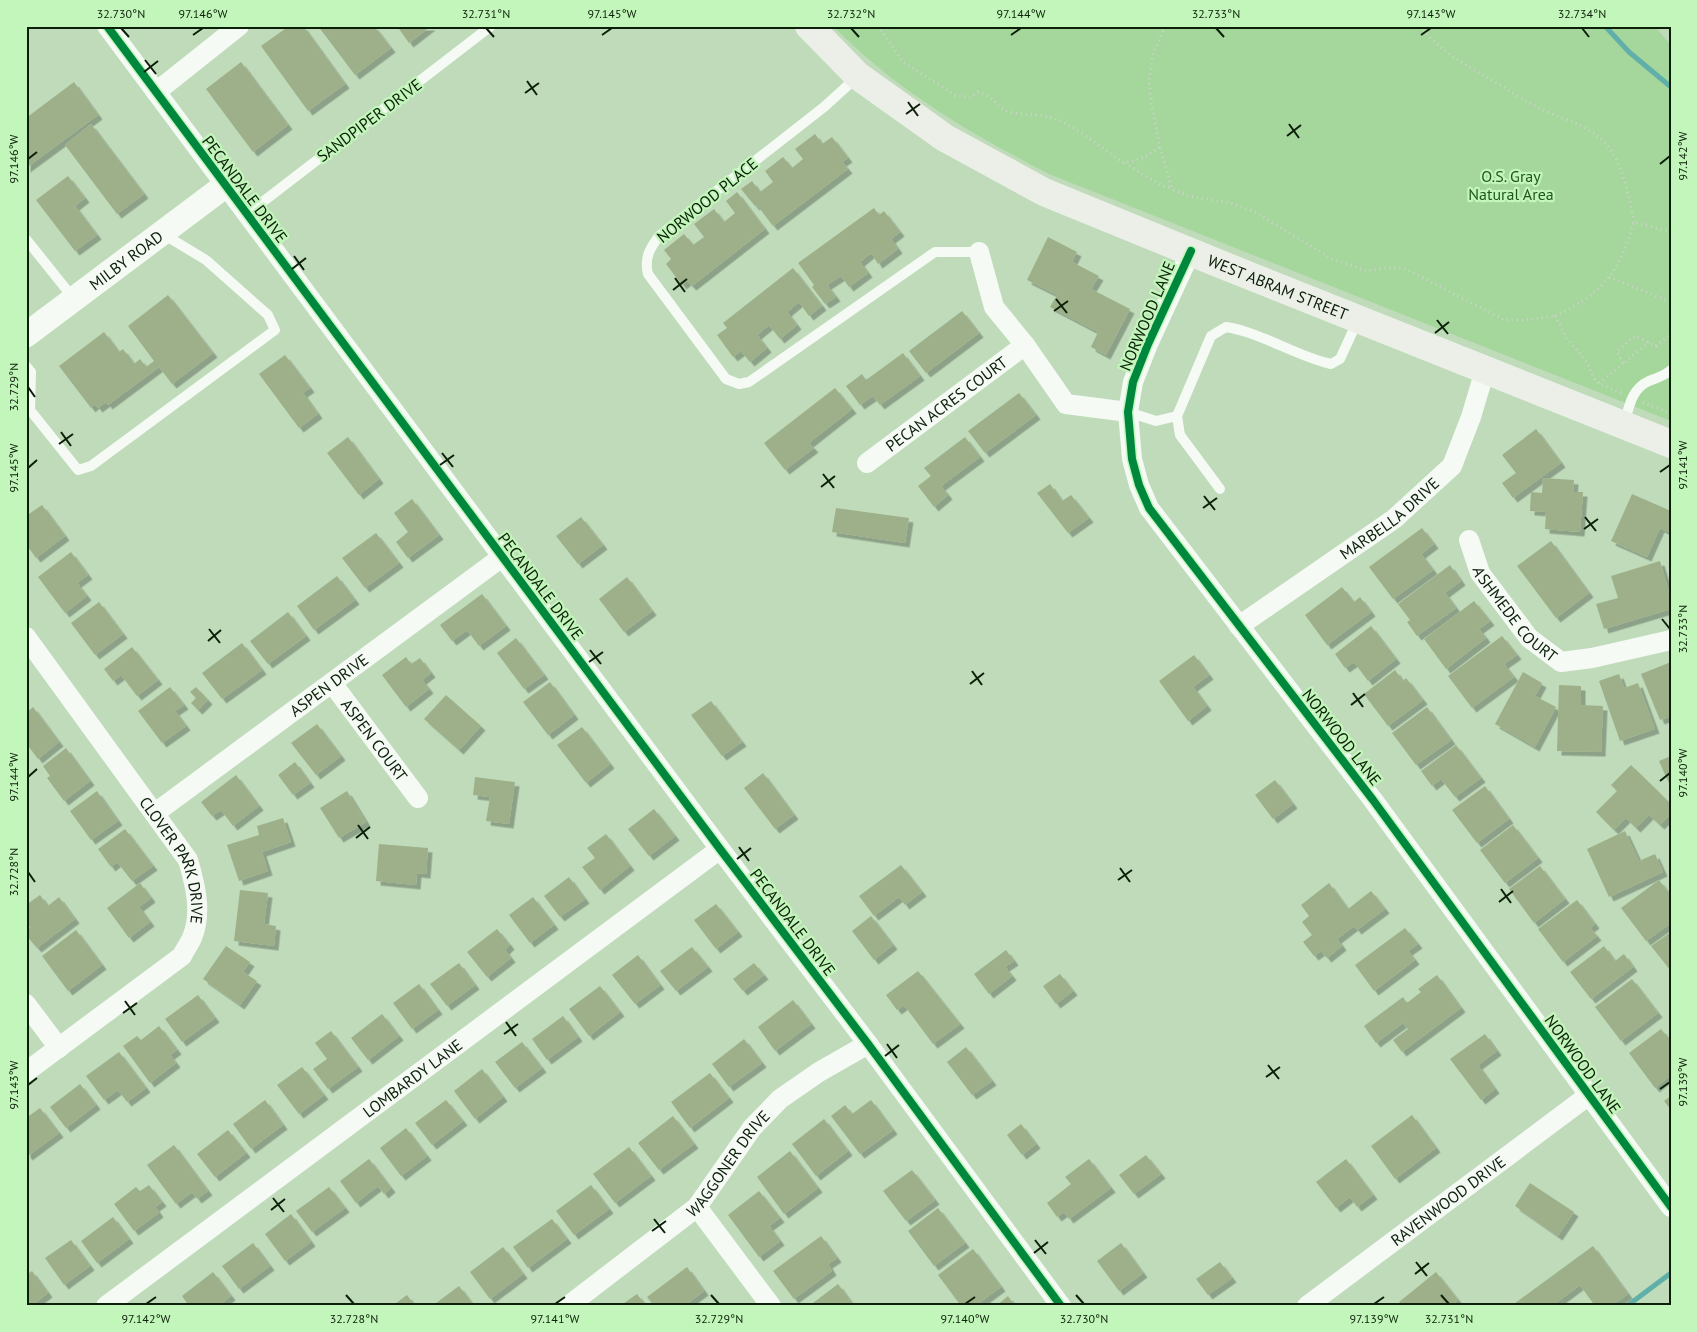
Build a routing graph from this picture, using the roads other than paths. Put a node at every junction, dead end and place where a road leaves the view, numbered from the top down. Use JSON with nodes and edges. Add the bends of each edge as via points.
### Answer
{"nodes":[{"id":1,"x":107,"y":26,"type":"edge"},
{"id":2,"x":239,"y":26,"type":"edge"},
{"id":3,"x":491,"y":26,"type":"edge"},
{"id":4,"x":809,"y":26,"type":"edge"},
{"id":5,"x":858,"y":76,"type":"junction"},
{"id":6,"x":156,"y":92,"type":"junction"},
{"id":7,"x":226,"y":185,"type":"junction"},
{"id":8,"x":247,"y":214,"type":"junction"},
{"id":9,"x":162,"y":233,"type":"junction"},
{"id":10,"x":26,"y":239,"type":"edge"},
{"id":11,"x":1191,"y":250,"type":"junction"},
{"id":12,"x":979,"y":252,"type":"joint"},
{"id":13,"x":74,"y":299,"type":"junction"},
{"id":14,"x":1359,"y":319,"type":"junction"},
{"id":15,"x":31,"y":329,"type":"edge"},
{"id":16,"x":1025,"y":345,"type":"junction"},
{"id":17,"x":26,"y":366,"type":"edge"},
{"id":18,"x":1486,"y":370,"type":"junction"},
{"id":19,"x":1671,"y":371,"type":"edge"},
{"id":20,"x":1128,"y":412,"type":"junction"},
{"id":21,"x":1177,"y":416,"type":"junction"},
{"id":22,"x":1624,"y":426,"type":"junction"},
{"id":23,"x":1671,"y":444,"type":"edge"},
{"id":24,"x":867,"y":463,"type":"dead end"},
{"id":25,"x":1220,"y":489,"type":"dead end"},
{"id":26,"x":1469,"y":540,"type":"dead end"},
{"id":27,"x":502,"y":557,"type":"junction"},
{"id":28,"x":1240,"y":626,"type":"junction"},
{"id":29,"x":26,"y":637,"type":"edge"},
{"id":30,"x":1671,"y":640,"type":"edge"},
{"id":31,"x":332,"y":682,"type":"junction"},
{"id":32,"x":418,"y":798,"type":"dead end"},
{"id":33,"x":155,"y":813,"type":"junction"},
{"id":34,"x":720,"y":849,"type":"junction"},
{"id":35,"x":26,"y":1004,"type":"edge"},
{"id":36,"x":868,"y":1044,"type":"junction"},
{"id":37,"x":59,"y":1048,"type":"junction"},
{"id":38,"x":26,"y":1072,"type":"edge"},
{"id":39,"x":1588,"y":1095,"type":"junction"},
{"id":40,"x":697,"y":1207,"type":"junction"},
{"id":41,"x":1671,"y":1207,"type":"edge"},
{"id":42,"x":106,"y":1306,"type":"edge"},
{"id":43,"x":568,"y":1306,"type":"edge"},
{"id":44,"x":770,"y":1306,"type":"edge"},
{"id":45,"x":1061,"y":1306,"type":"edge"},
{"id":46,"x":1307,"y":1306,"type":"edge"}],
"edges":[{"from":1,"to":6,"type":"street","name":"PECANDALE DRIVE"},
{"from":2,"to":6,"type":"street"},
{"from":3,"to":8,"type":"lane","name":"SANDPIPER DRIVE"},
{"from":4,"to":5,"type":"main road","name":"WEST ABRAM STREET"},
{"from":5,"to":11,"type":"main road","name":"WEST ABRAM STREET","via":[[945,138],[1044,192]]},
{"from":5,"to":12,"type":"lane","name":"NORWOOD PLACE","via":[[824,107],[659,236],[649,250],[648,274],[726,379],[739,384],[749,382],[935,252]]},
{"from":6,"to":7,"type":"street","name":"PECANDALE DRIVE"},
{"from":7,"to":8,"type":"street","name":"PECANDALE DRIVE"},
{"from":7,"to":9,"type":"street","name":"MILBY ROAD"},
{"from":8,"to":27,"type":"street","name":"PECANDALE DRIVE"},
{"from":9,"to":13,"type":"street","name":"MILBY ROAD"},
{"from":9,"to":17,"type":"lane","via":[[206,260],[268,316],[275,330],[92,466],[78,470],[30,410],[31,372]]},
{"from":10,"to":13,"type":"lane"},
{"from":11,"to":14,"type":"main road","name":"WEST ABRAM STREET"},
{"from":11,"to":20,"type":"street","name":"NORWOOD LANE","via":[[1133,382]]},
{"from":12,"to":16,"type":"street","via":[[994,307]]},
{"from":13,"to":15,"type":"street","name":"MILBY ROAD"},
{"from":14,"to":18,"type":"main road","name":"WEST ABRAM STREET"},
{"from":14,"to":21,"type":"lane","via":[[1340,359],[1331,364],[1240,329],[1226,327],[1211,336]]},
{"from":16,"to":20,"type":"street","via":[[1066,404]]},
{"from":16,"to":24,"type":"street","name":"PECAN ACRES COURT"},
{"from":18,"to":22,"type":"main road","name":"WEST ABRAM STREET"},
{"from":18,"to":28,"type":"street","name":"MARBELLA DRIVE","via":[[1452,466],[1394,519]]},
{"from":19,"to":22,"type":"lane","via":[[1636,390],[1631,397]]},
{"from":20,"to":21,"type":"lane","via":[[1156,421]]},
{"from":20,"to":28,"type":"street","name":"NORWOOD LANE","via":[[1132,459],[1149,508]]},
{"from":21,"to":25,"type":"lane","via":[[1180,435]]},
{"from":22,"to":23,"type":"main road","name":"WEST ABRAM STREET"},
{"from":26,"to":30,"type":"street","name":"ASHMEDE COURT","via":[[1480,573],[1507,609],[1529,638],[1561,662]]},
{"from":27,"to":31,"type":"street","name":"ASPEN DRIVE"},
{"from":27,"to":34,"type":"street","name":"PECANDALE DRIVE"},
{"from":28,"to":39,"type":"street","name":"NORWOOD LANE","via":[[1373,800]]},
{"from":29,"to":33,"type":"street","name":"CLOVER PARK DRIVE"},
{"from":31,"to":32,"type":"street","name":"ASPEN COURT"},
{"from":31,"to":33,"type":"street","name":"ASPEN DRIVE"},
{"from":33,"to":37,"type":"street","name":"CLOVER PARK DRIVE","via":[[188,860],[196,888],[194,934],[182,956]]},
{"from":34,"to":36,"type":"street","name":"PECANDALE DRIVE"},
{"from":34,"to":42,"type":"street","name":"LOMBARDY LANE"},
{"from":35,"to":37,"type":"street"},
{"from":36,"to":40,"type":"street","name":"WAGGONER DRIVE","via":[[780,1099],[752,1128]]},
{"from":36,"to":45,"type":"street","name":"PECANDALE DRIVE"},
{"from":37,"to":38,"type":"street","name":"CLOVER PARK DRIVE"},
{"from":39,"to":41,"type":"street","name":"NORWOOD LANE"},
{"from":39,"to":46,"type":"street","name":"RAVENWOOD DRIVE"},
{"from":40,"to":43,"type":"street","name":"WAGGONER DRIVE"},
{"from":40,"to":44,"type":"street"}]}
